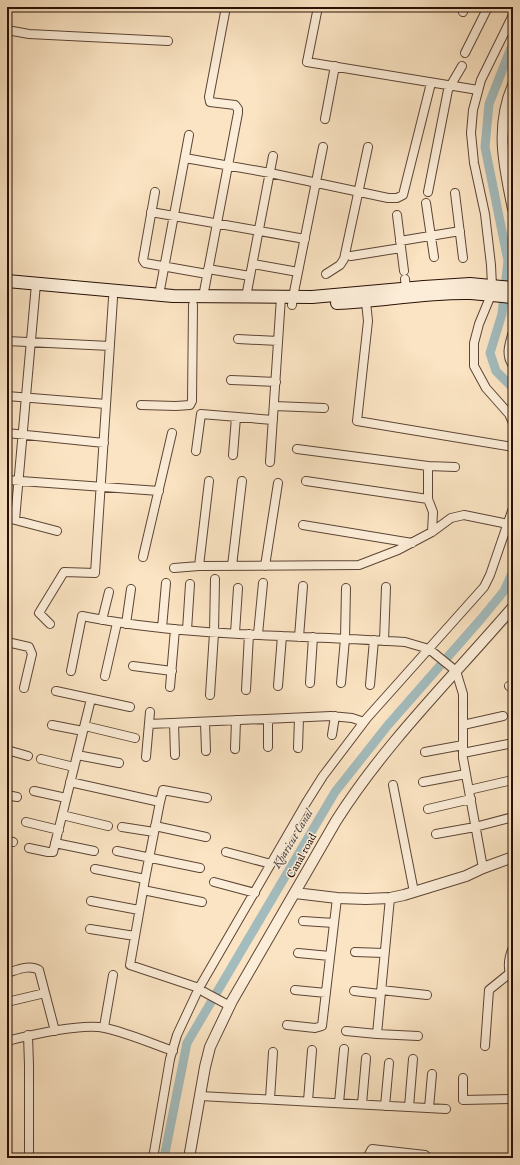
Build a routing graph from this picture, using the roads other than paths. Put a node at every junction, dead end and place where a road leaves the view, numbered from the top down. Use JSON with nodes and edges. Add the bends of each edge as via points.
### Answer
{"nodes":[{"id":1,"x":226,"y":7,"type":"edge"},
{"id":2,"x":318,"y":7,"type":"edge"},
{"id":3,"x":488,"y":7,"type":"edge"},
{"id":4,"x":513,"y":15,"type":"edge"},
{"id":5,"x":7,"y":30,"type":"edge"},
{"id":6,"x":168,"y":41,"type":"dead end"},
{"id":7,"x":465,"y":53,"type":"dead end"},
{"id":8,"x":335,"y":66,"type":"junction"},
{"id":9,"x":462,"y":66,"type":"dead end"},
{"id":10,"x":431,"y":83,"type":"junction"},
{"id":11,"x":513,"y":85,"type":"edge"},
{"id":12,"x":451,"y":86,"type":"junction"},
{"id":13,"x":478,"y":90,"type":"junction"},
{"id":14,"x":509,"y":113,"type":"edge"},
{"id":15,"x":325,"y":120,"type":"dead end"},
{"id":16,"x":189,"y":135,"type":"dead end"},
{"id":17,"x":323,"y":147,"type":"dead end"},
{"id":18,"x":368,"y":147,"type":"dead end"},
{"id":19,"x":274,"y":156,"type":"dead end"},
{"id":20,"x":185,"y":158,"type":"junction"},
{"id":21,"x":228,"y":165,"type":"junction"},
{"id":22,"x":270,"y":173,"type":"junction"},
{"id":23,"x":316,"y":183,"type":"junction"},
{"id":24,"x":155,"y":192,"type":"dead end"},
{"id":25,"x":359,"y":192,"type":"junction"},
{"id":26,"x":428,"y":192,"type":"dead end"},
{"id":27,"x":455,"y":193,"type":"dead end"},
{"id":28,"x":426,"y":203,"type":"dead end"},
{"id":29,"x":513,"y":209,"type":"edge"},
{"id":30,"x":151,"y":212,"type":"junction"},
{"id":31,"x":397,"y":215,"type":"dead end"},
{"id":32,"x":174,"y":216,"type":"junction"},
{"id":33,"x":216,"y":224,"type":"junction"},
{"id":34,"x":259,"y":231,"type":"junction"},
{"id":35,"x":460,"y":231,"type":"junction"},
{"id":36,"x":430,"y":236,"type":"junction"},
{"id":37,"x":305,"y":239,"type":"junction"},
{"id":38,"x":401,"y":245,"type":"junction"},
{"id":39,"x":351,"y":256,"type":"dead end"},
{"id":40,"x":434,"y":257,"type":"dead end"},
{"id":41,"x":463,"y":258,"type":"dead end"},
{"id":42,"x":252,"y":264,"type":"junction"},
{"id":43,"x":164,"y":267,"type":"junction"},
{"id":44,"x":207,"y":271,"type":"junction"},
{"id":45,"x":298,"y":272,"type":"junction"},
{"id":46,"x":326,"y":274,"type":"dead end"},
{"id":47,"x":250,"y":276,"type":"junction"},
{"id":48,"x":405,"y":279,"type":"junction"},
{"id":49,"x":7,"y":281,"type":"edge"},
{"id":50,"x":35,"y":287,"type":"junction"},
{"id":51,"x":513,"y":288,"type":"edge"},
{"id":52,"x":7,"y":289,"type":"edge"},
{"id":53,"x":492,"y":289,"type":"junction"},
{"id":54,"x":159,"y":295,"type":"junction"},
{"id":55,"x":203,"y":297,"type":"junction"},
{"id":56,"x":246,"y":297,"type":"junction"},
{"id":57,"x":513,"y":297,"type":"edge"},
{"id":58,"x":113,"y":298,"type":"junction"},
{"id":59,"x":287,"y":301,"type":"junction"},
{"id":60,"x":366,"y":302,"type":"junction"},
{"id":61,"x":193,"y":305,"type":"junction"},
{"id":62,"x":513,"y":335,"type":"edge"},
{"id":63,"x":238,"y":338,"type":"dead end"},
{"id":64,"x":7,"y":341,"type":"edge"},
{"id":65,"x":278,"y":341,"type":"junction"},
{"id":66,"x":31,"y":342,"type":"junction"},
{"id":67,"x":110,"y":346,"type":"junction"},
{"id":68,"x":513,"y":364,"type":"edge"},
{"id":69,"x":231,"y":380,"type":"dead end"},
{"id":70,"x":276,"y":382,"type":"junction"},
{"id":71,"x":7,"y":396,"type":"edge"},
{"id":72,"x":26,"y":397,"type":"junction"},
{"id":73,"x":106,"y":404,"type":"junction"},
{"id":74,"x":141,"y":405,"type":"dead end"},
{"id":75,"x":274,"y":406,"type":"junction"},
{"id":76,"x":324,"y":408,"type":"dead end"},
{"id":77,"x":236,"y":417,"type":"junction"},
{"id":78,"x":273,"y":420,"type":"junction"},
{"id":79,"x":513,"y":423,"type":"edge"},
{"id":80,"x":7,"y":433,"type":"edge"},
{"id":81,"x":172,"y":433,"type":"dead end"},
{"id":82,"x":23,"y":435,"type":"junction"},
{"id":83,"x":104,"y":443,"type":"junction"},
{"id":84,"x":513,"y":447,"type":"edge"},
{"id":85,"x":297,"y":449,"type":"dead end"},
{"id":86,"x":196,"y":451,"type":"dead end"},
{"id":87,"x":233,"y":455,"type":"dead end"},
{"id":88,"x":270,"y":462,"type":"dead end"},
{"id":89,"x":428,"y":466,"type":"junction"},
{"id":90,"x":455,"y":467,"type":"dead end"},
{"id":91,"x":7,"y":480,"type":"edge"},
{"id":92,"x":19,"y":481,"type":"junction"},
{"id":93,"x":209,"y":481,"type":"dead end"},
{"id":94,"x":242,"y":481,"type":"dead end"},
{"id":95,"x":306,"y":481,"type":"dead end"},
{"id":96,"x":278,"y":483,"type":"dead end"},
{"id":97,"x":101,"y":487,"type":"junction"},
{"id":98,"x":158,"y":491,"type":"junction"},
{"id":99,"x":428,"y":499,"type":"junction"},
{"id":100,"x":513,"y":508,"type":"edge"},
{"id":101,"x":508,"y":524,"type":"junction"},
{"id":102,"x":303,"y":525,"type":"dead end"},
{"id":103,"x":57,"y":531,"type":"dead end"},
{"id":104,"x":432,"y":532,"type":"junction"},
{"id":105,"x":412,"y":543,"type":"junction"},
{"id":106,"x":143,"y":557,"type":"dead end"},
{"id":107,"x":199,"y":566,"type":"junction"},
{"id":108,"x":232,"y":566,"type":"junction"},
{"id":109,"x":265,"y":566,"type":"junction"},
{"id":110,"x":174,"y":568,"type":"dead end"},
{"id":111,"x":215,"y":579,"type":"dead end"},
{"id":112,"x":166,"y":582,"type":"dead end"},
{"id":113,"x":263,"y":583,"type":"dead end"},
{"id":114,"x":190,"y":584,"type":"dead end"},
{"id":115,"x":303,"y":586,"type":"dead end"},
{"id":116,"x":386,"y":587,"type":"dead end"},
{"id":117,"x":238,"y":588,"type":"dead end"},
{"id":118,"x":346,"y":588,"type":"dead end"},
{"id":119,"x":131,"y":589,"type":"dead end"},
{"id":120,"x":109,"y":592,"type":"dead end"},
{"id":121,"x":513,"y":607,"type":"edge"},
{"id":122,"x":102,"y":620,"type":"junction"},
{"id":123,"x":121,"y":623,"type":"junction"},
{"id":124,"x":50,"y":624,"type":"dead end"},
{"id":125,"x":162,"y":628,"type":"junction"},
{"id":126,"x":175,"y":629,"type":"junction"},
{"id":127,"x":187,"y":630,"type":"junction"},
{"id":128,"x":214,"y":632,"type":"junction"},
{"id":129,"x":235,"y":633,"type":"junction"},
{"id":130,"x":249,"y":634,"type":"junction"},
{"id":131,"x":258,"y":634,"type":"junction"},
{"id":132,"x":282,"y":636,"type":"junction"},
{"id":133,"x":299,"y":637,"type":"junction"},
{"id":134,"x":313,"y":637,"type":"junction"},
{"id":135,"x":345,"y":639,"type":"junction"},
{"id":136,"x":374,"y":640,"type":"junction"},
{"id":137,"x":384,"y":641,"type":"junction"},
{"id":138,"x":7,"y":642,"type":"edge"},
{"id":139,"x":429,"y":649,"type":"junction"},
{"id":140,"x":133,"y":666,"type":"dead end"},
{"id":141,"x":454,"y":670,"type":"junction"},
{"id":142,"x":71,"y":671,"type":"dead end"},
{"id":143,"x":172,"y":671,"type":"junction"},
{"id":144,"x":105,"y":676,"type":"dead end"},
{"id":145,"x":310,"y":683,"type":"dead end"},
{"id":146,"x":341,"y":683,"type":"dead end"},
{"id":147,"x":370,"y":685,"type":"dead end"},
{"id":148,"x":278,"y":686,"type":"dead end"},
{"id":149,"x":170,"y":687,"type":"dead end"},
{"id":150,"x":24,"y":688,"type":"dead end"},
{"id":151,"x":246,"y":690,"type":"dead end"},
{"id":152,"x":56,"y":691,"type":"dead end"},
{"id":153,"x":210,"y":695,"type":"dead end"},
{"id":154,"x":91,"y":699,"type":"junction"},
{"id":155,"x":130,"y":707,"type":"dead end"},
{"id":156,"x":150,"y":712,"type":"dead end"},
{"id":157,"x":335,"y":716,"type":"junction"},
{"id":158,"x":503,"y":716,"type":"dead end"},
{"id":159,"x":299,"y":718,"type":"junction"},
{"id":160,"x":268,"y":719,"type":"junction"},
{"id":161,"x":236,"y":720,"type":"junction"},
{"id":162,"x":205,"y":722,"type":"junction"},
{"id":163,"x":364,"y":722,"type":"junction"},
{"id":164,"x":174,"y":723,"type":"junction"},
{"id":165,"x":149,"y":724,"type":"junction"},
{"id":166,"x":52,"y":725,"type":"dead end"},
{"id":167,"x":464,"y":725,"type":"junction"},
{"id":168,"x":84,"y":728,"type":"junction"},
{"id":169,"x":332,"y":736,"type":"dead end"},
{"id":170,"x":135,"y":738,"type":"dead end"},
{"id":171,"x":513,"y":743,"type":"edge"},
{"id":172,"x":268,"y":747,"type":"dead end"},
{"id":173,"x":298,"y":748,"type":"dead end"},
{"id":174,"x":235,"y":749,"type":"dead end"},
{"id":175,"x":463,"y":749,"type":"junction"},
{"id":176,"x":7,"y":750,"type":"edge"},
{"id":177,"x":206,"y":751,"type":"dead end"},
{"id":178,"x":425,"y":752,"type":"dead end"},
{"id":179,"x":77,"y":755,"type":"junction"},
{"id":180,"x":175,"y":755,"type":"dead end"},
{"id":181,"x":28,"y":756,"type":"dead end"},
{"id":182,"x":146,"y":757,"type":"dead end"},
{"id":183,"x":41,"y":759,"type":"dead end"},
{"id":184,"x":119,"y":763,"type":"dead end"},
{"id":185,"x":74,"y":767,"type":"junction"},
{"id":186,"x":466,"y":774,"type":"junction"},
{"id":187,"x":508,"y":781,"type":"dead end"},
{"id":188,"x":70,"y":782,"type":"junction"},
{"id":189,"x":423,"y":782,"type":"dead end"},
{"id":190,"x":393,"y":785,"type":"dead end"},
{"id":191,"x":34,"y":790,"type":"dead end"},
{"id":192,"x":469,"y":790,"type":"junction"},
{"id":193,"x":7,"y":794,"type":"edge"},
{"id":194,"x":17,"y":797,"type":"dead end"},
{"id":195,"x":66,"y":798,"type":"junction"},
{"id":196,"x":207,"y":798,"type":"dead end"},
{"id":197,"x":470,"y":799,"type":"junction"},
{"id":198,"x":160,"y":802,"type":"junction"},
{"id":199,"x":428,"y":809,"type":"dead end"},
{"id":200,"x":62,"y":815,"type":"junction"},
{"id":201,"x":513,"y":817,"type":"edge"},
{"id":202,"x":26,"y":822,"type":"dead end"},
{"id":203,"x":108,"y":826,"type":"dead end"},
{"id":204,"x":122,"y":827,"type":"dead end"},
{"id":205,"x":476,"y":827,"type":"junction"},
{"id":206,"x":155,"y":829,"type":"junction"},
{"id":207,"x":59,"y":830,"type":"junction"},
{"id":208,"x":436,"y":834,"type":"dead end"},
{"id":209,"x":206,"y":837,"type":"dead end"},
{"id":210,"x":56,"y":843,"type":"junction"},
{"id":211,"x":29,"y":848,"type":"dead end"},
{"id":212,"x":94,"y":851,"type":"dead end"},
{"id":213,"x":117,"y":851,"type":"dead end"},
{"id":214,"x":226,"y":852,"type":"dead end"},
{"id":215,"x":513,"y":857,"type":"edge"},
{"id":216,"x":149,"y":858,"type":"junction"},
{"id":217,"x":271,"y":864,"type":"junction"},
{"id":218,"x":200,"y":868,"type":"dead end"},
{"id":219,"x":483,"y":868,"type":"junction"},
{"id":220,"x":95,"y":869,"type":"dead end"},
{"id":221,"x":144,"y":879,"type":"junction"},
{"id":222,"x":214,"y":882,"type":"dead end"},
{"id":223,"x":143,"y":890,"type":"junction"},
{"id":224,"x":414,"y":892,"type":"junction"},
{"id":225,"x":255,"y":893,"type":"junction"},
{"id":226,"x":296,"y":893,"type":"junction"},
{"id":227,"x":337,"y":898,"type":"junction"},
{"id":228,"x":390,"y":898,"type":"junction"},
{"id":229,"x":92,"y":901,"type":"dead end"},
{"id":230,"x":202,"y":902,"type":"dead end"},
{"id":231,"x":139,"y":910,"type":"junction"},
{"id":232,"x":303,"y":921,"type":"dead end"},
{"id":233,"x":334,"y":923,"type":"junction"},
{"id":234,"x":90,"y":928,"type":"dead end"},
{"id":235,"x":135,"y":936,"type":"junction"},
{"id":236,"x":513,"y":950,"type":"edge"},
{"id":237,"x":355,"y":952,"type":"dead end"},
{"id":238,"x":298,"y":953,"type":"dead end"},
{"id":239,"x":384,"y":953,"type":"junction"},
{"id":240,"x":330,"y":956,"type":"junction"},
{"id":241,"x":7,"y":973,"type":"edge"},
{"id":242,"x":113,"y":975,"type":"dead end"},
{"id":243,"x":512,"y":975,"type":"edge"},
{"id":244,"x":201,"y":990,"type":"junction"},
{"id":245,"x":295,"y":990,"type":"dead end"},
{"id":246,"x":354,"y":990,"type":"dead end"},
{"id":247,"x":381,"y":992,"type":"junction"},
{"id":248,"x":45,"y":993,"type":"junction"},
{"id":249,"x":326,"y":993,"type":"junction"},
{"id":250,"x":427,"y":995,"type":"dead end"},
{"id":251,"x":7,"y":1002,"type":"edge"},
{"id":252,"x":227,"y":1005,"type":"junction"},
{"id":253,"x":287,"y":1025,"type":"dead end"},
{"id":254,"x":104,"y":1027,"type":"junction"},
{"id":255,"x":54,"y":1031,"type":"junction"},
{"id":256,"x":346,"y":1031,"type":"dead end"},
{"id":257,"x":377,"y":1034,"type":"junction"},
{"id":258,"x":28,"y":1035,"type":"junction"},
{"id":259,"x":418,"y":1036,"type":"dead end"},
{"id":260,"x":7,"y":1041,"type":"edge"},
{"id":261,"x":485,"y":1046,"type":"dead end"},
{"id":262,"x":344,"y":1049,"type":"dead end"},
{"id":263,"x":312,"y":1050,"type":"dead end"},
{"id":264,"x":172,"y":1051,"type":"junction"},
{"id":265,"x":273,"y":1052,"type":"dead end"},
{"id":266,"x":366,"y":1058,"type":"dead end"},
{"id":267,"x":413,"y":1059,"type":"dead end"},
{"id":268,"x":389,"y":1063,"type":"dead end"},
{"id":269,"x":432,"y":1074,"type":"dead end"},
{"id":270,"x":463,"y":1078,"type":"dead end"},
{"id":271,"x":200,"y":1096,"type":"junction"},
{"id":272,"x":270,"y":1099,"type":"junction"},
{"id":273,"x":513,"y":1100,"type":"edge"},
{"id":274,"x":308,"y":1101,"type":"junction"},
{"id":275,"x":339,"y":1103,"type":"junction"},
{"id":276,"x":362,"y":1104,"type":"junction"},
{"id":277,"x":385,"y":1106,"type":"junction"},
{"id":278,"x":409,"y":1107,"type":"junction"},
{"id":279,"x":429,"y":1108,"type":"junction"},
{"id":280,"x":446,"y":1109,"type":"dead end"},
{"id":281,"x":29,"y":1158,"type":"edge"},
{"id":282,"x":153,"y":1158,"type":"edge"},
{"id":283,"x":189,"y":1158,"type":"edge"},
{"id":284,"x":367,"y":1158,"type":"edge"},
{"id":285,"x":429,"y":1158,"type":"edge"}],
"edges":[{"from":1,"to":21,"type":"street","via":[[209,97],[210,102],[235,105],[238,109]]},
{"from":2,"to":8,"type":"street","via":[[307,62]]},
{"from":3,"to":7,"type":"street"},
{"from":4,"to":13,"type":"street"},
{"from":5,"to":6,"type":"street","via":[[29,34]]},
{"from":8,"to":10,"type":"street"},
{"from":8,"to":15,"type":"street"},
{"from":9,"to":12,"type":"street"},
{"from":10,"to":12,"type":"street"},
{"from":10,"to":25,"type":"street","via":[[403,195],[388,198]]},
{"from":11,"to":14,"type":"street"},
{"from":12,"to":13,"type":"street"},
{"from":12,"to":26,"type":"street","via":[[448,90]]},
{"from":13,"to":53,"type":"street","via":[[471,133],[474,163],[485,214]]},
{"from":14,"to":29,"type":"street","via":[[502,131],[503,156]]},
{"from":16,"to":20,"type":"street"},
{"from":17,"to":23,"type":"street"},
{"from":18,"to":25,"type":"street"},
{"from":19,"to":22,"type":"street"},
{"from":20,"to":21,"type":"street"},
{"from":20,"to":32,"type":"street"},
{"from":21,"to":22,"type":"street"},
{"from":21,"to":33,"type":"street"},
{"from":22,"to":23,"type":"street"},
{"from":22,"to":34,"type":"street"},
{"from":23,"to":25,"type":"street"},
{"from":23,"to":37,"type":"street"},
{"from":24,"to":30,"type":"street"},
{"from":25,"to":46,"type":"street","via":[[343,263]]},
{"from":27,"to":35,"type":"street"},
{"from":28,"to":36,"type":"street"},
{"from":30,"to":32,"type":"street"},
{"from":30,"to":43,"type":"street","via":[[143,260],[145,263]]},
{"from":31,"to":38,"type":"street"},
{"from":32,"to":33,"type":"street"},
{"from":32,"to":43,"type":"street"},
{"from":33,"to":34,"type":"street"},
{"from":33,"to":44,"type":"street"},
{"from":34,"to":37,"type":"street"},
{"from":34,"to":42,"type":"street"},
{"from":35,"to":36,"type":"street"},
{"from":35,"to":41,"type":"street"},
{"from":36,"to":38,"type":"street"},
{"from":36,"to":40,"type":"street"},
{"from":37,"to":45,"type":"street"},
{"from":38,"to":39,"type":"street"},
{"from":38,"to":48,"type":"street"},
{"from":42,"to":45,"type":"street"},
{"from":42,"to":47,"type":"street"},
{"from":43,"to":44,"type":"street"},
{"from":43,"to":54,"type":"street"},
{"from":44,"to":47,"type":"street"},
{"from":44,"to":55,"type":"street"},
{"from":45,"to":59,"type":"street"},
{"from":47,"to":56,"type":"street"},
{"from":48,"to":53,"type":"main road","via":[[470,284]]},
{"from":48,"to":59,"type":"main road"},
{"from":49,"to":50,"type":"main road"},
{"from":50,"to":52,"type":"main road"},
{"from":50,"to":54,"type":"main road"},
{"from":50,"to":58,"type":"main road"},
{"from":50,"to":66,"type":"street"},
{"from":51,"to":53,"type":"main road"},
{"from":53,"to":57,"type":"main road"},
{"from":53,"to":60,"type":"main road"},
{"from":53,"to":79,"type":"street","via":[[474,343],[474,366],[486,388],[509,414]]},
{"from":54,"to":55,"type":"main road"},
{"from":55,"to":56,"type":"main road"},
{"from":56,"to":59,"type":"main road"},
{"from":58,"to":61,"type":"main road"},
{"from":58,"to":67,"type":"street"},
{"from":59,"to":60,"type":"main road"},
{"from":59,"to":61,"type":"main road"},
{"from":59,"to":65,"type":"street"},
{"from":60,"to":84,"type":"street","via":[[368,321],[358,420]]},
{"from":61,"to":74,"type":"street","via":[[190,405]]},
{"from":62,"to":68,"type":"street","via":[[509,348],[509,357]]},
{"from":63,"to":65,"type":"street"},
{"from":64,"to":66,"type":"street"},
{"from":65,"to":70,"type":"street"},
{"from":66,"to":67,"type":"street"},
{"from":66,"to":72,"type":"street"},
{"from":67,"to":73,"type":"street"},
{"from":69,"to":70,"type":"street"},
{"from":70,"to":75,"type":"street"},
{"from":71,"to":72,"type":"street"},
{"from":72,"to":73,"type":"street"},
{"from":72,"to":82,"type":"street"},
{"from":73,"to":83,"type":"street"},
{"from":75,"to":76,"type":"street"},
{"from":75,"to":78,"type":"street"},
{"from":77,"to":78,"type":"street"},
{"from":77,"to":86,"type":"street","via":[[201,414]]},
{"from":77,"to":87,"type":"street"},
{"from":78,"to":88,"type":"street"},
{"from":80,"to":82,"type":"street"},
{"from":81,"to":98,"type":"street"},
{"from":82,"to":83,"type":"street"},
{"from":82,"to":92,"type":"street"},
{"from":83,"to":97,"type":"street"},
{"from":85,"to":89,"type":"street"},
{"from":89,"to":90,"type":"street"},
{"from":89,"to":99,"type":"street"},
{"from":91,"to":92,"type":"street"},
{"from":92,"to":97,"type":"street"},
{"from":92,"to":103,"type":"street","via":[[15,520]]},
{"from":93,"to":107,"type":"street"},
{"from":94,"to":108,"type":"street"},
{"from":95,"to":99,"type":"street"},
{"from":96,"to":109,"type":"street"},
{"from":97,"to":98,"type":"street"},
{"from":97,"to":124,"type":"street","via":[[95,573],[64,572],[39,613]]},
{"from":98,"to":106,"type":"street"},
{"from":99,"to":104,"type":"street","via":[[434,512]]},
{"from":100,"to":101,"type":"street"},
{"from":101,"to":104,"type":"street","via":[[464,515],[452,518]]},
{"from":101,"to":139,"type":"street","via":[[484,587]]},
{"from":102,"to":105,"type":"street"},
{"from":104,"to":105,"type":"street"},
{"from":105,"to":109,"type":"street","via":[[359,565]]},
{"from":107,"to":108,"type":"street"},
{"from":107,"to":110,"type":"street"},
{"from":108,"to":109,"type":"street"},
{"from":111,"to":128,"type":"street"},
{"from":112,"to":125,"type":"street"},
{"from":113,"to":131,"type":"street"},
{"from":114,"to":127,"type":"street"},
{"from":115,"to":133,"type":"street"},
{"from":116,"to":137,"type":"street"},
{"from":117,"to":129,"type":"street"},
{"from":118,"to":135,"type":"street"},
{"from":119,"to":123,"type":"street"},
{"from":120,"to":122,"type":"street"},
{"from":121,"to":141,"type":"street","name":"Canal road"},
{"from":122,"to":123,"type":"street"},
{"from":122,"to":142,"type":"street","via":[[82,616]]},
{"from":123,"to":125,"type":"street"},
{"from":123,"to":144,"type":"street"},
{"from":125,"to":126,"type":"street"},
{"from":126,"to":127,"type":"street"},
{"from":126,"to":143,"type":"street"},
{"from":127,"to":128,"type":"street"},
{"from":128,"to":129,"type":"street"},
{"from":128,"to":153,"type":"street"},
{"from":129,"to":130,"type":"street"},
{"from":130,"to":131,"type":"street"},
{"from":130,"to":151,"type":"street"},
{"from":131,"to":132,"type":"street"},
{"from":132,"to":133,"type":"street"},
{"from":132,"to":148,"type":"street"},
{"from":133,"to":134,"type":"street"},
{"from":134,"to":135,"type":"street"},
{"from":134,"to":145,"type":"street"},
{"from":135,"to":136,"type":"street"},
{"from":135,"to":146,"type":"street"},
{"from":136,"to":137,"type":"street"},
{"from":136,"to":147,"type":"street"},
{"from":137,"to":139,"type":"street","via":[[405,642]]},
{"from":138,"to":150,"type":"street","via":[[29,647],[32,654]]},
{"from":139,"to":141,"type":"street"},
{"from":139,"to":163,"type":"street"},
{"from":140,"to":143,"type":"street"},
{"from":141,"to":167,"type":"street","via":[[463,694]]},
{"from":141,"to":226,"type":"street","name":"Canal road","via":[[394,740],[352,796]]},
{"from":143,"to":149,"type":"street"},
{"from":152,"to":154,"type":"street"},
{"from":154,"to":155,"type":"street"},
{"from":154,"to":168,"type":"street"},
{"from":156,"to":165,"type":"street"},
{"from":157,"to":159,"type":"street"},
{"from":157,"to":163,"type":"street"},
{"from":157,"to":169,"type":"street"},
{"from":158,"to":167,"type":"street"},
{"from":159,"to":160,"type":"street"},
{"from":159,"to":173,"type":"street"},
{"from":160,"to":161,"type":"street"},
{"from":160,"to":172,"type":"street"},
{"from":161,"to":162,"type":"street"},
{"from":161,"to":174,"type":"street"},
{"from":162,"to":164,"type":"street"},
{"from":162,"to":177,"type":"street"},
{"from":163,"to":217,"type":"street","via":[[323,776]]},
{"from":164,"to":165,"type":"street"},
{"from":164,"to":180,"type":"street"},
{"from":165,"to":182,"type":"street"},
{"from":166,"to":168,"type":"street"},
{"from":167,"to":175,"type":"street"},
{"from":168,"to":170,"type":"street"},
{"from":168,"to":179,"type":"street"},
{"from":171,"to":175,"type":"street"},
{"from":175,"to":178,"type":"street"},
{"from":175,"to":186,"type":"street"},
{"from":176,"to":181,"type":"street"},
{"from":179,"to":184,"type":"street"},
{"from":179,"to":185,"type":"street"},
{"from":183,"to":185,"type":"street"},
{"from":185,"to":188,"type":"street"},
{"from":186,"to":189,"type":"street"},
{"from":186,"to":192,"type":"street"},
{"from":187,"to":192,"type":"street"},
{"from":188,"to":195,"type":"street"},
{"from":188,"to":198,"type":"street"},
{"from":190,"to":224,"type":"street"},
{"from":191,"to":195,"type":"street"},
{"from":192,"to":197,"type":"street"},
{"from":193,"to":194,"type":"street"},
{"from":195,"to":200,"type":"street"},
{"from":196,"to":198,"type":"street","via":[[163,790]]},
{"from":197,"to":199,"type":"street"},
{"from":197,"to":205,"type":"street"},
{"from":198,"to":206,"type":"street"},
{"from":200,"to":203,"type":"street"},
{"from":200,"to":207,"type":"street"},
{"from":201,"to":205,"type":"street"},
{"from":202,"to":207,"type":"street"},
{"from":204,"to":206,"type":"street"},
{"from":205,"to":208,"type":"street"},
{"from":205,"to":219,"type":"street"},
{"from":206,"to":209,"type":"street"},
{"from":206,"to":216,"type":"street"},
{"from":207,"to":210,"type":"street"},
{"from":210,"to":211,"type":"street","via":[[53,852]]},
{"from":210,"to":212,"type":"street"},
{"from":213,"to":216,"type":"street"},
{"from":214,"to":217,"type":"street"},
{"from":215,"to":219,"type":"street"},
{"from":216,"to":218,"type":"street"},
{"from":216,"to":221,"type":"street"},
{"from":217,"to":225,"type":"street"},
{"from":219,"to":224,"type":"street"},
{"from":220,"to":221,"type":"street"},
{"from":221,"to":223,"type":"street"},
{"from":222,"to":225,"type":"street"},
{"from":223,"to":230,"type":"street"},
{"from":223,"to":231,"type":"street"},
{"from":224,"to":228,"type":"street"},
{"from":225,"to":244,"type":"street"},
{"from":226,"to":227,"type":"street"},
{"from":226,"to":252,"type":"street","name":"Canal road"},
{"from":227,"to":228,"type":"street"},
{"from":227,"to":233,"type":"street"},
{"from":228,"to":239,"type":"street"},
{"from":229,"to":231,"type":"street"},
{"from":231,"to":235,"type":"street"},
{"from":232,"to":233,"type":"street"},
{"from":233,"to":240,"type":"street"},
{"from":234,"to":235,"type":"street"},
{"from":235,"to":244,"type":"street","via":[[130,965]]},
{"from":236,"to":243,"type":"street","via":[[510,961]]},
{"from":237,"to":239,"type":"street"},
{"from":238,"to":240,"type":"street"},
{"from":239,"to":247,"type":"street"},
{"from":240,"to":249,"type":"street"},
{"from":241,"to":248,"type":"street","via":[[35,967],[39,970]]},
{"from":242,"to":254,"type":"street"},
{"from":243,"to":261,"type":"street","via":[[489,990]]},
{"from":244,"to":252,"type":"street"},
{"from":244,"to":264,"type":"street","via":[[177,1035]]},
{"from":245,"to":249,"type":"street"},
{"from":246,"to":247,"type":"street"},
{"from":247,"to":250,"type":"street"},
{"from":247,"to":257,"type":"street"},
{"from":248,"to":251,"type":"street"},
{"from":248,"to":255,"type":"street"},
{"from":249,"to":253,"type":"street","via":[[322,1026],[315,1028]]},
{"from":252,"to":271,"type":"street","name":"Canal road","via":[[210,1047]]},
{"from":254,"to":255,"type":"street"},
{"from":254,"to":264,"type":"street"},
{"from":255,"to":258,"type":"street"},
{"from":256,"to":257,"type":"street"},
{"from":257,"to":259,"type":"street"},
{"from":258,"to":260,"type":"street"},
{"from":258,"to":281,"type":"street"},
{"from":262,"to":275,"type":"street"},
{"from":263,"to":274,"type":"street"},
{"from":264,"to":282,"type":"street"},
{"from":265,"to":272,"type":"street"},
{"from":266,"to":276,"type":"street"},
{"from":267,"to":278,"type":"street"},
{"from":268,"to":277,"type":"street"},
{"from":269,"to":279,"type":"street"},
{"from":270,"to":273,"type":"street","via":[[463,1100]]},
{"from":271,"to":272,"type":"street"},
{"from":271,"to":283,"type":"street","name":"Canal road"},
{"from":272,"to":274,"type":"street"},
{"from":274,"to":275,"type":"street"},
{"from":275,"to":276,"type":"street"},
{"from":276,"to":277,"type":"street"},
{"from":277,"to":278,"type":"street"},
{"from":278,"to":279,"type":"street"},
{"from":279,"to":280,"type":"street"},
{"from":284,"to":285,"type":"street","via":[[372,1150],[425,1155]]}]}
